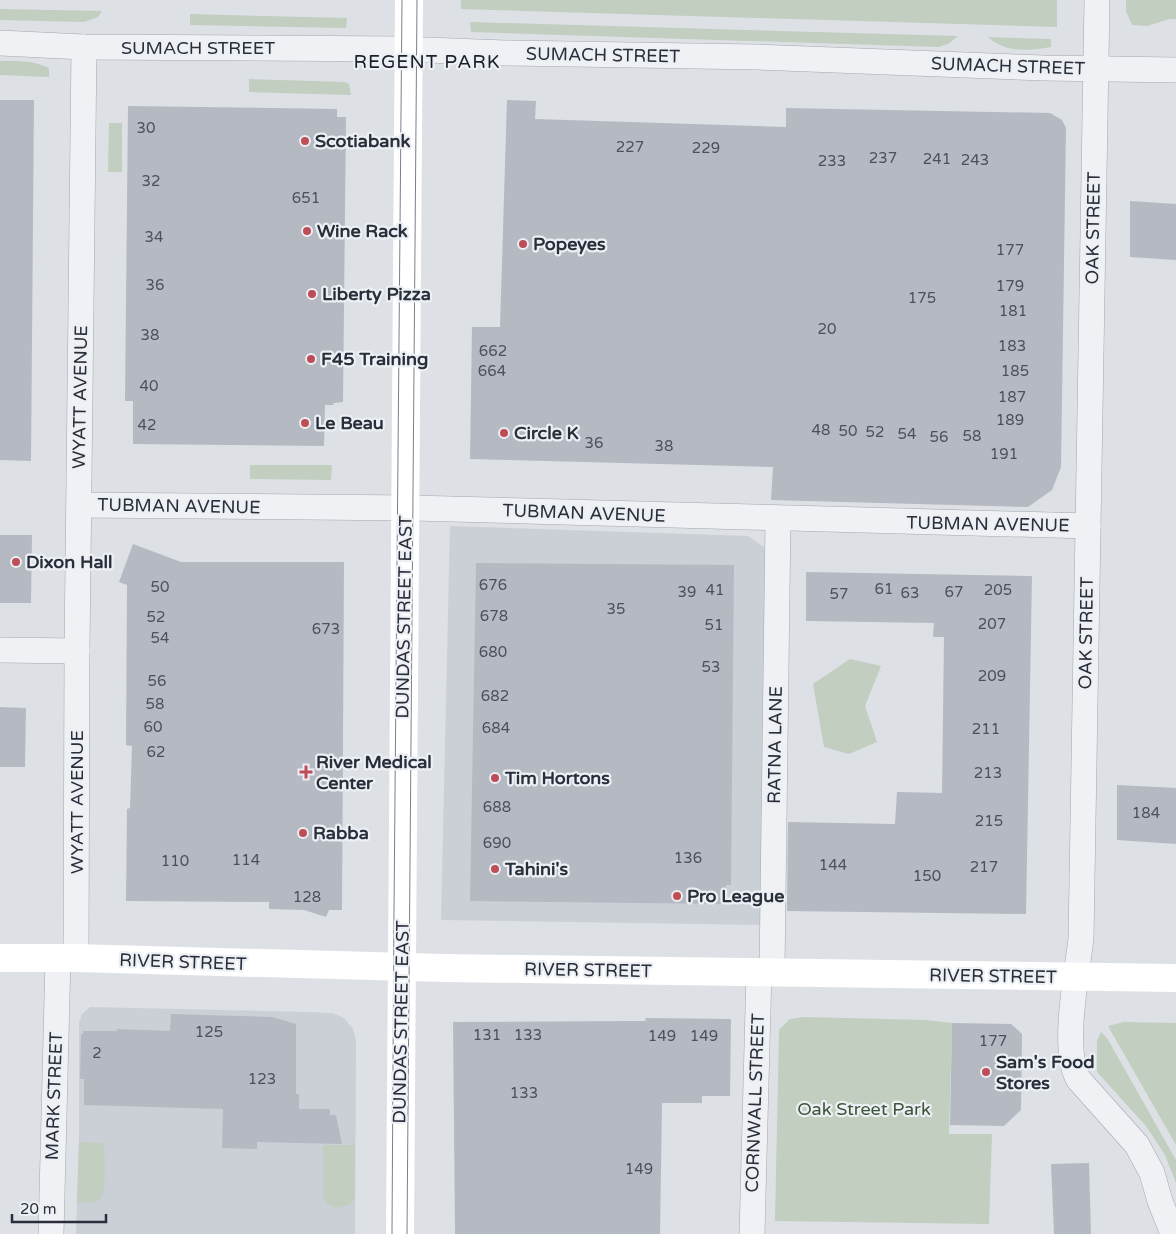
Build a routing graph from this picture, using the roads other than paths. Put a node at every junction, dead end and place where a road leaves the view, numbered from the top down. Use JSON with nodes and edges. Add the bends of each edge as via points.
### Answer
{"nodes":[{"id":1,"x":409,"y":0,"type":"edge"},
{"id":2,"x":1097,"y":0,"type":"edge"},
{"id":3,"x":0,"y":43,"type":"edge"},
{"id":4,"x":84,"y":47,"type":"junction"},
{"id":5,"x":408,"y":50,"type":"junction"},
{"id":6,"x":1096,"y":68,"type":"junction"},
{"id":7,"x":1176,"y":70,"type":"edge"},
{"id":8,"x":79,"y":505,"type":"junction"},
{"id":9,"x":405,"y":508,"type":"junction"},
{"id":10,"x":778,"y":519,"type":"junction"},
{"id":11,"x":1088,"y":526,"type":"junction"},
{"id":12,"x":0,"y":650,"type":"edge"},
{"id":13,"x":77,"y":651,"type":"junction"},
{"id":14,"x":0,"y":958,"type":"edge"},
{"id":15,"x":67,"y":958,"type":"junction"},
{"id":16,"x":401,"y":967,"type":"junction"},
{"id":17,"x":765,"y":972,"type":"junction"},
{"id":18,"x":1077,"y":977,"type":"junction"},
{"id":19,"x":1176,"y":978,"type":"edge"},
{"id":20,"x":51,"y":1234,"type":"edge"},
{"id":21,"x":400,"y":1234,"type":"edge"},
{"id":22,"x":752,"y":1234,"type":"edge"},
{"id":23,"x":1173,"y":1234,"type":"edge"}],
"edges":[{"from":1,"to":5,"type":"street","name":"DUNDAS STREET EAST"},
{"from":2,"to":6,"type":"street","name":"OAK STREET"},
{"from":3,"to":4,"type":"street","name":"SUMACH STREET"},
{"from":4,"to":5,"type":"street","name":"SUMACH STREET"},
{"from":4,"to":8,"type":"street","name":"WYATT AVENUE"},
{"from":5,"to":6,"type":"street","name":"SUMACH STREET"},
{"from":5,"to":9,"type":"street","name":"DUNDAS STREET EAST"},
{"from":6,"to":7,"type":"street","name":"SUMACH STREET"},
{"from":6,"to":11,"type":"street","name":"OAK STREET"},
{"from":8,"to":9,"type":"street","name":"TUBMAN AVENUE"},
{"from":8,"to":13,"type":"street","name":"WYATT AVENUE"},
{"from":9,"to":10,"type":"street","name":"TUBMAN AVENUE"},
{"from":9,"to":16,"type":"street","name":"DUNDAS STREET EAST"},
{"from":10,"to":11,"type":"street","name":"TUBMAN AVENUE"},
{"from":10,"to":17,"type":"street","name":"RATNA LANE","via":[[776,692]]},
{"from":11,"to":18,"type":"street","name":"OAK STREET","via":[[1081,939]]},
{"from":12,"to":13,"type":"street"},
{"from":13,"to":15,"type":"street","name":"WYATT AVENUE"},
{"from":14,"to":15,"type":"street","name":"RIVER STREET"},
{"from":15,"to":16,"type":"street","name":"RIVER STREET"},
{"from":15,"to":20,"type":"street","name":"MARK STREET"},
{"from":16,"to":17,"type":"street","name":"RIVER STREET"},
{"from":16,"to":21,"type":"street","name":"DUNDAS STREET EAST"},
{"from":17,"to":18,"type":"street","name":"RIVER STREET"},
{"from":17,"to":22,"type":"street","name":"CORNWALL STREET"},
{"from":18,"to":19,"type":"street","name":"RIVER STREET"},
{"from":18,"to":23,"type":"street","name":"OAK STREET","via":[[1071,1055],[1077,1076],[1138,1145],[1152,1173]]}]}
